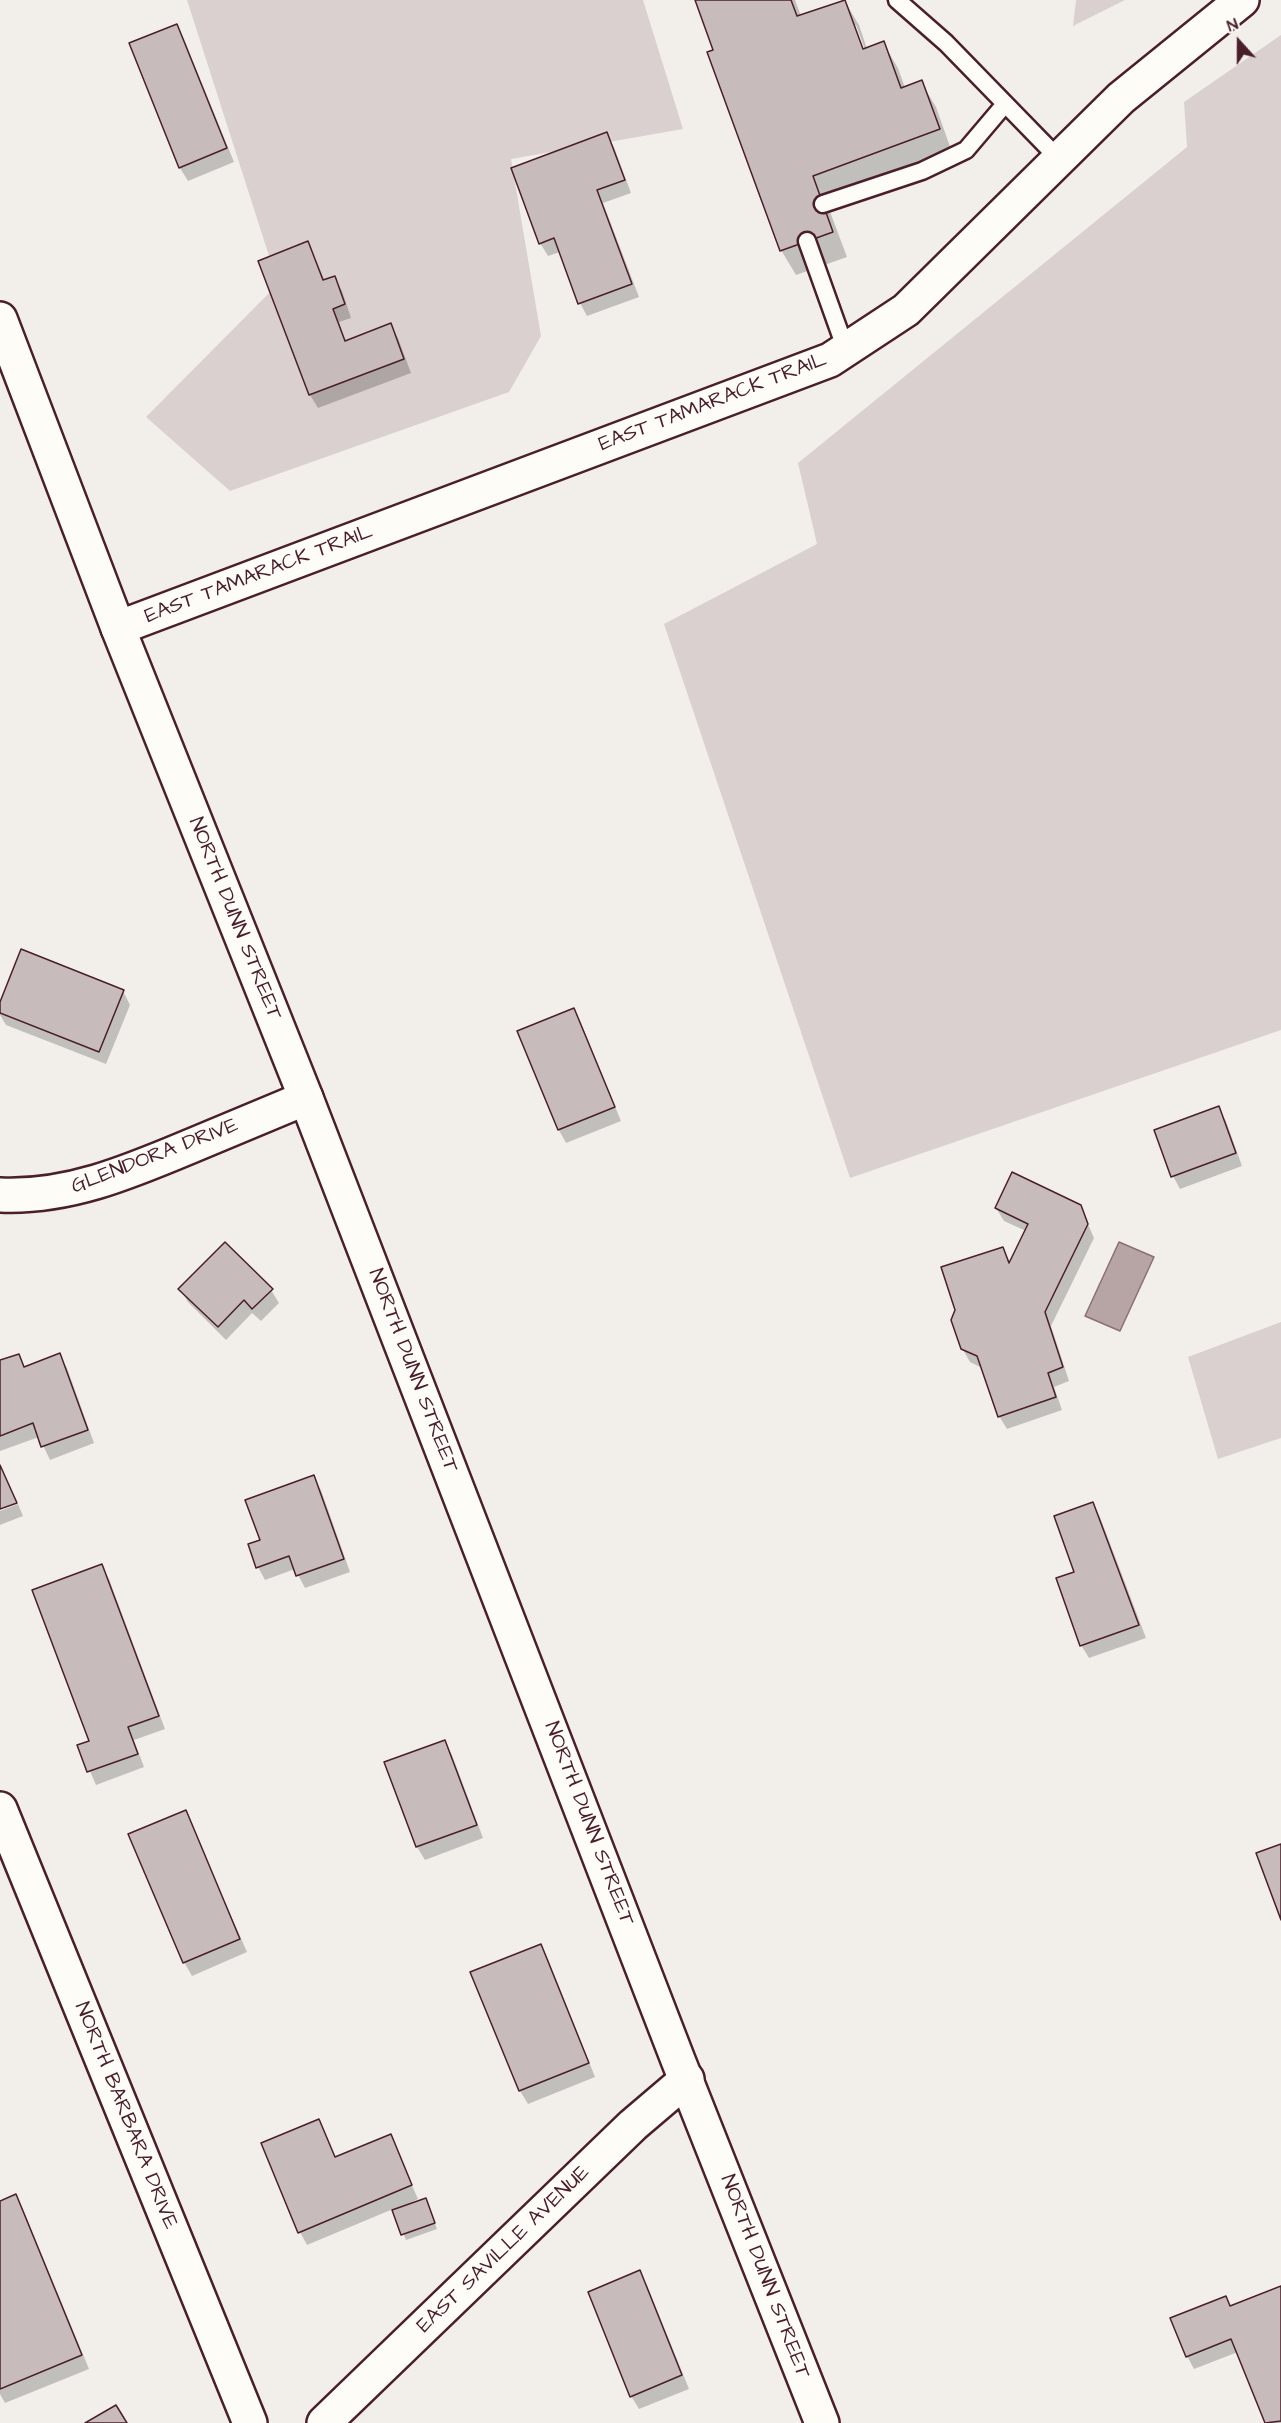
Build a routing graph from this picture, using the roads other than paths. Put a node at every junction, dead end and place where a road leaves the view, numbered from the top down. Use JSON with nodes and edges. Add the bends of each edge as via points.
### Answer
{"nodes":[{"id":1,"x":897,"y":0,"type":"edge"},
{"id":2,"x":1242,"y":0,"type":"edge"},
{"id":3,"x":1005,"y":104,"type":"junction"},
{"id":4,"x":1059,"y":159,"type":"junction"},
{"id":5,"x":824,"y":204,"type":"dead end"},
{"id":6,"x":807,"y":241,"type":"dead end"},
{"id":7,"x":0,"y":319,"type":"edge"},
{"id":8,"x":846,"y":350,"type":"junction"},
{"id":9,"x":118,"y":628,"type":"junction"},
{"id":10,"x":306,"y":1098,"type":"junction"},
{"id":11,"x":0,"y":1195,"type":"edge"},
{"id":12,"x":0,"y":1809,"type":"edge"},
{"id":13,"x":687,"y":2079,"type":"junction"},
{"id":14,"x":250,"y":2423,"type":"edge"},
{"id":15,"x":324,"y":2423,"type":"edge"},
{"id":16,"x":822,"y":2423,"type":"edge"}],
"edges":[{"from":1,"to":3,"type":"lane","via":[[946,43]]},
{"from":2,"to":4,"type":"street","name":"EAST TAMARACK TRAIL","via":[[1121,98]]},
{"from":3,"to":4,"type":"lane"},
{"from":3,"to":5,"type":"lane","via":[[966,150],[922,171]]},
{"from":4,"to":8,"type":"street","name":"EAST TAMARACK TRAIL","via":[[906,310]]},
{"from":6,"to":8,"type":"lane"},
{"from":7,"to":9,"type":"street","name":"NORTH DUNN STREET"},
{"from":8,"to":9,"type":"street","name":"EAST TAMARACK TRAIL","via":[[830,360]]},
{"from":9,"to":10,"type":"street","name":"NORTH DUNN STREET"},
{"from":10,"to":11,"type":"street","name":"GLENDORA DRIVE","via":[[145,1166],[84,1187],[44,1194]]},
{"from":10,"to":13,"type":"street","name":"NORTH DUNN STREET"},
{"from":12,"to":14,"type":"street","name":"NORTH BARBARA DRIVE"},
{"from":13,"to":15,"type":"street","name":"EAST SAVILLE AVENUE","via":[[633,2125]]},
{"from":13,"to":16,"type":"street","name":"NORTH DUNN STREET"}]}
